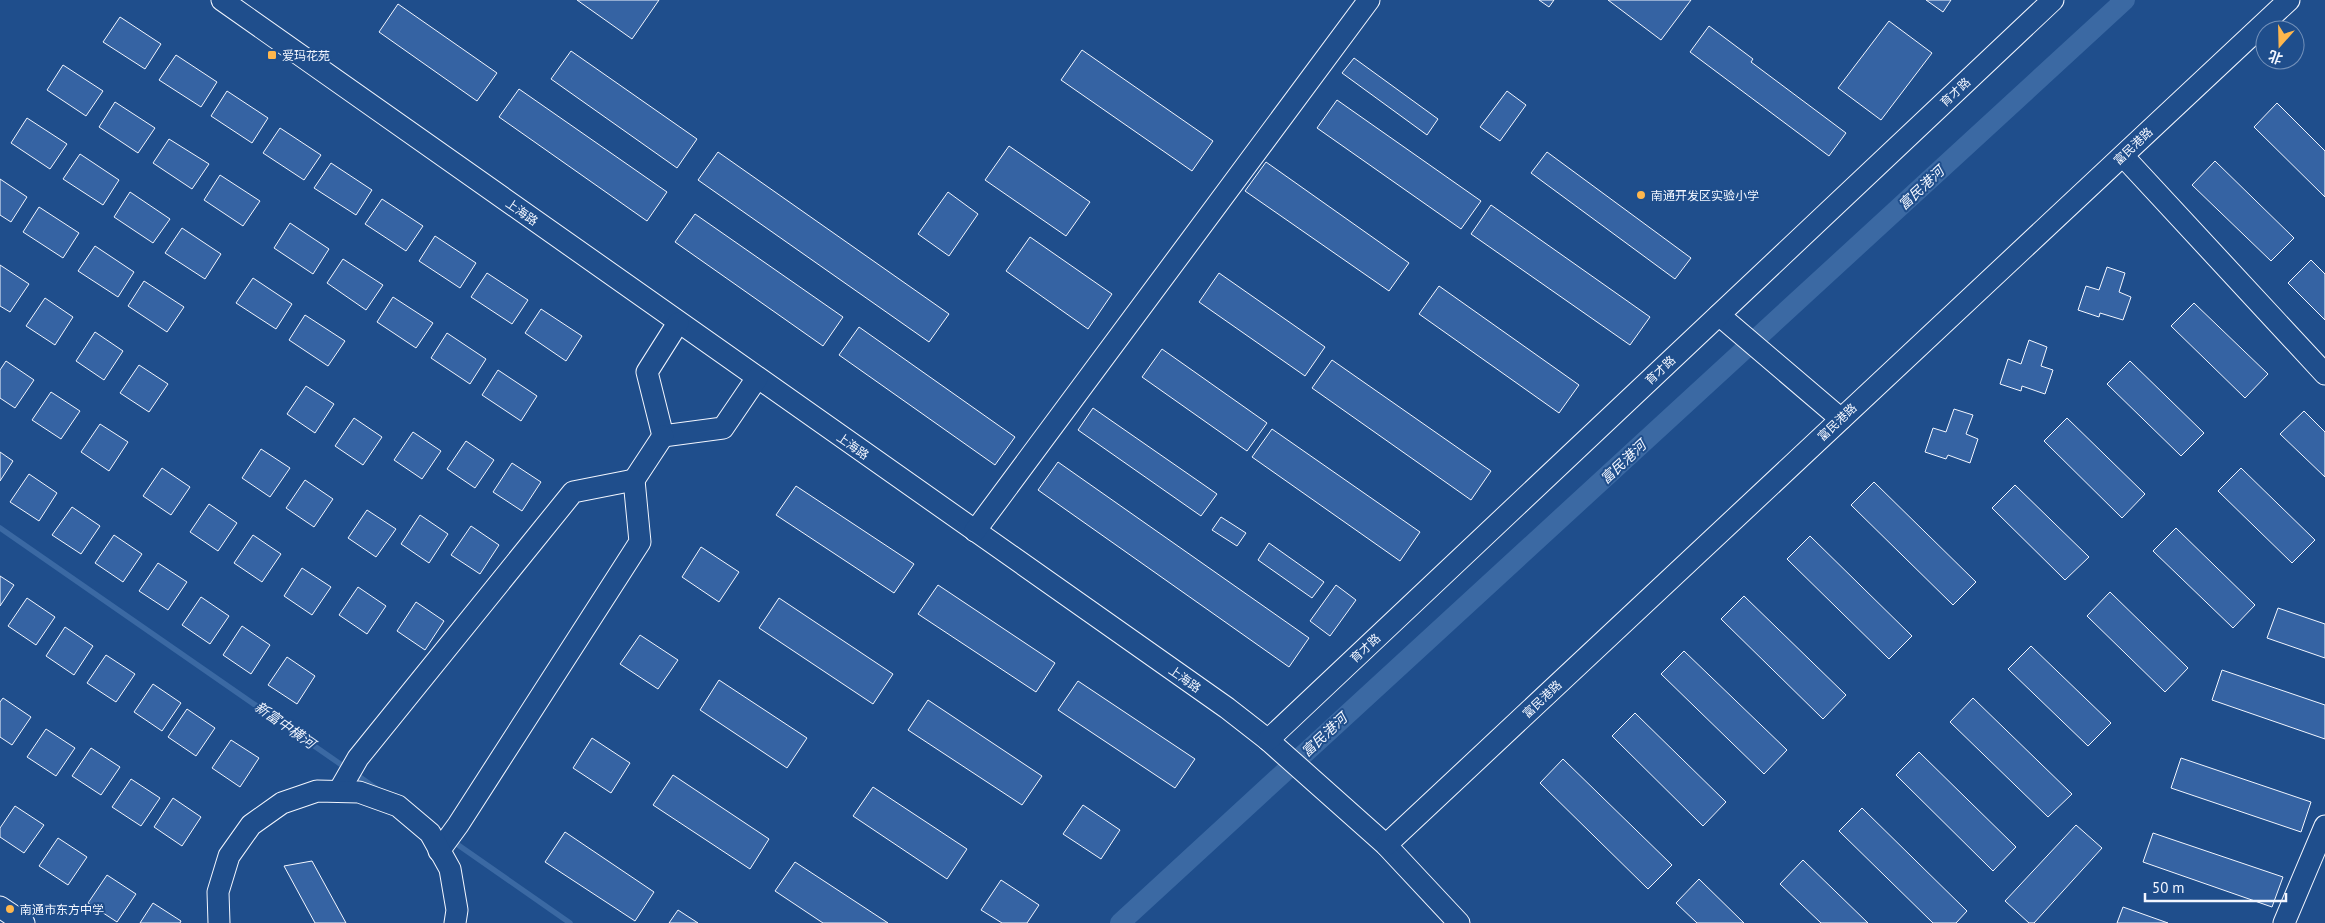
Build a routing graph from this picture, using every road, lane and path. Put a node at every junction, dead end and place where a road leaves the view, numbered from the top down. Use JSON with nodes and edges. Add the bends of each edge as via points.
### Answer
{"nodes":[{"id":1,"x":222,"y":0,"type":"edge"},
{"id":2,"x":1368,"y":0,"type":"edge"},
{"id":3,"x":2053,"y":0,"type":"edge"},
{"id":4,"x":2289,"y":0,"type":"edge"},
{"id":5,"x":2123,"y":156,"type":"junction"},
{"id":6,"x":1719,"y":315,"type":"junction"},
{"id":7,"x":678,"y":324,"type":"junction"},
{"id":8,"x":2325,"y":374,"type":"edge"},
{"id":9,"x":757,"y":378,"type":"junction"},
{"id":10,"x":1841,"y":419,"type":"junction"},
{"id":11,"x":663,"y":436,"type":"junction"},
{"id":12,"x":634,"y":480,"type":"junction"},
{"id":13,"x":975,"y":532,"type":"junction"},
{"id":14,"x":1268,"y":740,"type":"junction"},
{"id":15,"x":339,"y":791,"type":"junction"},
{"id":16,"x":2325,"y":826,"type":"edge"},
{"id":17,"x":1386,"y":845,"type":"junction"},
{"id":18,"x":439,"y":851,"type":"junction"},
{"id":19,"x":0,"y":907,"type":"edge"},
{"id":20,"x":24,"y":923,"type":"edge"},
{"id":21,"x":218,"y":923,"type":"edge"},
{"id":22,"x":455,"y":923,"type":"edge"},
{"id":23,"x":1459,"y":923,"type":"edge"},
{"id":24,"x":2284,"y":923,"type":"edge"}],
"edges":[{"from":1,"to":7,"type":"street","name":"上海路"},
{"from":2,"to":13,"type":"street"},
{"from":3,"to":6,"type":"street","name":"育才路"},
{"from":4,"to":5,"type":"street","name":"富民港路"},
{"from":5,"to":8,"type":"street"},
{"from":5,"to":10,"type":"street","name":"富民港路"},
{"from":6,"to":10,"type":"street"},
{"from":6,"to":14,"type":"street","name":"育才路"},
{"from":7,"to":9,"type":"street","name":"上海路"},
{"from":7,"to":11,"type":"street","via":[[647,372]]},
{"from":9,"to":11,"type":"street","via":[[722,428]]},
{"from":9,"to":13,"type":"street","name":"上海路"},
{"from":10,"to":17,"type":"street","name":"富民港路"},
{"from":11,"to":12,"type":"street"},
{"from":12,"to":15,"type":"street","via":[[574,492],[358,758]]},
{"from":12,"to":18,"type":"street","via":[[640,542]]},
{"from":13,"to":14,"type":"street","name":"上海路"},
{"from":14,"to":17,"type":"street","name":"上海路"},
{"from":15,"to":18,"type":"street","via":[[359,792],[398,806],[430,833]]},
{"from":15,"to":21,"type":"street","via":[[318,791],[282,803],[251,825],[229,856],[218,892]]},
{"from":16,"to":24,"type":"street"},
{"from":17,"to":23,"type":"street","name":"上海路"},
{"from":18,"to":22,"type":"street","via":[[450,869],[457,910]]},
{"from":19,"to":20,"type":"street"}]}
